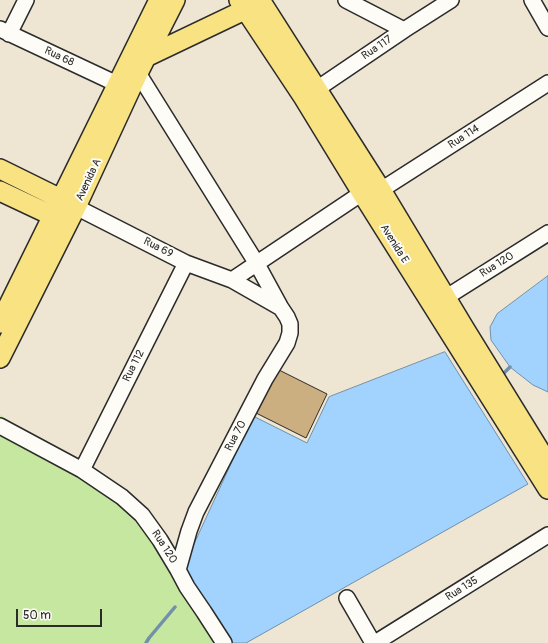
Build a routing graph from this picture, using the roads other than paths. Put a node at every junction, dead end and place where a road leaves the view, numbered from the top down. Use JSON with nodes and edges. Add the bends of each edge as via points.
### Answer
{"nodes":[{"id":1,"x":26,"y":0,"type":"edge"},
{"id":2,"x":159,"y":0,"type":"edge"},
{"id":3,"x":175,"y":0,"type":"edge"},
{"id":4,"x":346,"y":0,"type":"edge"},
{"id":5,"x":451,"y":0,"type":"edge"},
{"id":6,"x":532,"y":0,"type":"edge"},
{"id":7,"x":251,"y":3,"type":"edge"},
{"id":8,"x":433,"y":7,"type":"edge"},
{"id":9,"x":548,"y":28,"type":"edge"},
{"id":10,"x":404,"y":30,"type":"junction"},
{"id":11,"x":5,"y":32,"type":"edge"},
{"id":12,"x":142,"y":65,"type":"junction"},
{"id":13,"x":548,"y":83,"type":"edge"},
{"id":14,"x":118,"y":84,"type":"junction"},
{"id":15,"x":310,"y":94,"type":"junction"},
{"id":16,"x":0,"y":169,"type":"edge"},
{"id":17,"x":0,"y":191,"type":"edge"},
{"id":18,"x":371,"y":192,"type":"junction"},
{"id":19,"x":64,"y":211,"type":"junction"},
{"id":20,"x":548,"y":233,"type":"edge"},
{"id":21,"x":186,"y":262,"type":"junction"},
{"id":22,"x":257,"y":264,"type":"junction"},
{"id":23,"x":232,"y":280,"type":"junction"},
{"id":24,"x":445,"y":298,"type":"junction"},
{"id":25,"x":281,"y":308,"type":"junction"},
{"id":26,"x":0,"y":323,"type":"edge"},
{"id":27,"x":453,"y":323,"type":"junction"},
{"id":28,"x":0,"y":358,"type":"edge"},
{"id":29,"x":0,"y":426,"type":"edge"},
{"id":30,"x":548,"y":464,"type":"edge"},
{"id":31,"x":82,"y":470,"type":"junction"},
{"id":32,"x":548,"y":489,"type":"edge"},
{"id":33,"x":548,"y":535,"type":"edge"},
{"id":34,"x":178,"y":570,"type":"junction"},
{"id":35,"x":347,"y":598,"type":"dead end"},
{"id":36,"x":224,"y":643,"type":"edge"},
{"id":37,"x":374,"y":643,"type":"edge"}],
"edges":[{"from":1,"to":11,"type":"street"},
{"from":2,"to":14,"type":"main road","name":"Avenida A"},
{"from":3,"to":12,"type":"main road","name":"Avenida A"},
{"from":4,"to":10,"type":"street"},
{"from":5,"to":8,"type":"street","name":"Rua 117"},
{"from":6,"to":9,"type":"street"},
{"from":7,"to":12,"type":"main road"},
{"from":7,"to":15,"type":"main road","name":"Avenida E"},
{"from":8,"to":10,"type":"street","name":"Rua 117"},
{"from":10,"to":15,"type":"street","name":"Rua 117"},
{"from":11,"to":14,"type":"street","name":"Rua 68"},
{"from":12,"to":19,"type":"main road","name":"Avenida A"},
{"from":12,"to":22,"type":"street"},
{"from":13,"to":18,"type":"street","name":"Rua 114"},
{"from":14,"to":19,"type":"main road","name":"Avenida A"},
{"from":15,"to":18,"type":"main road","name":"Avenida E"},
{"from":16,"to":19,"type":"main road","name":"Rua 69"},
{"from":17,"to":19,"type":"main road","name":"Rua 69"},
{"from":18,"to":22,"type":"street","name":"Rua 114"},
{"from":18,"to":24,"type":"main road","name":"Avenida E"},
{"from":18,"to":27,"type":"main road","name":"Avenida E"},
{"from":19,"to":21,"type":"street","name":"Rua 69"},
{"from":19,"to":26,"type":"main road","name":"Avenida A"},
{"from":19,"to":28,"type":"main road","name":"Avenida A"},
{"from":20,"to":24,"type":"street","name":"Rua 120"},
{"from":21,"to":23,"type":"street","name":"Rua 69"},
{"from":21,"to":31,"type":"street","name":"Rua 112"},
{"from":22,"to":23,"type":"street","name":"Rua 114"},
{"from":22,"to":25,"type":"street"},
{"from":23,"to":25,"type":"street","name":"Rua 69"},
{"from":24,"to":27,"type":"main road","name":"Avenida E"},
{"from":25,"to":34,"type":"street","name":"Rua 70","via":[[290,324],[287,343],[265,379],[196,512],[188,531]]},
{"from":27,"to":30,"type":"main road","name":"Avenida E"},
{"from":27,"to":32,"type":"main road","name":"Avenida E"},
{"from":29,"to":31,"type":"street"},
{"from":31,"to":34,"type":"street","name":"Rua 120","via":[[122,497],[142,515]]},
{"from":33,"to":37,"type":"street","name":"Rua 135"},
{"from":34,"to":36,"type":"street","name":"Rua 120"},
{"from":35,"to":37,"type":"street"}]}
